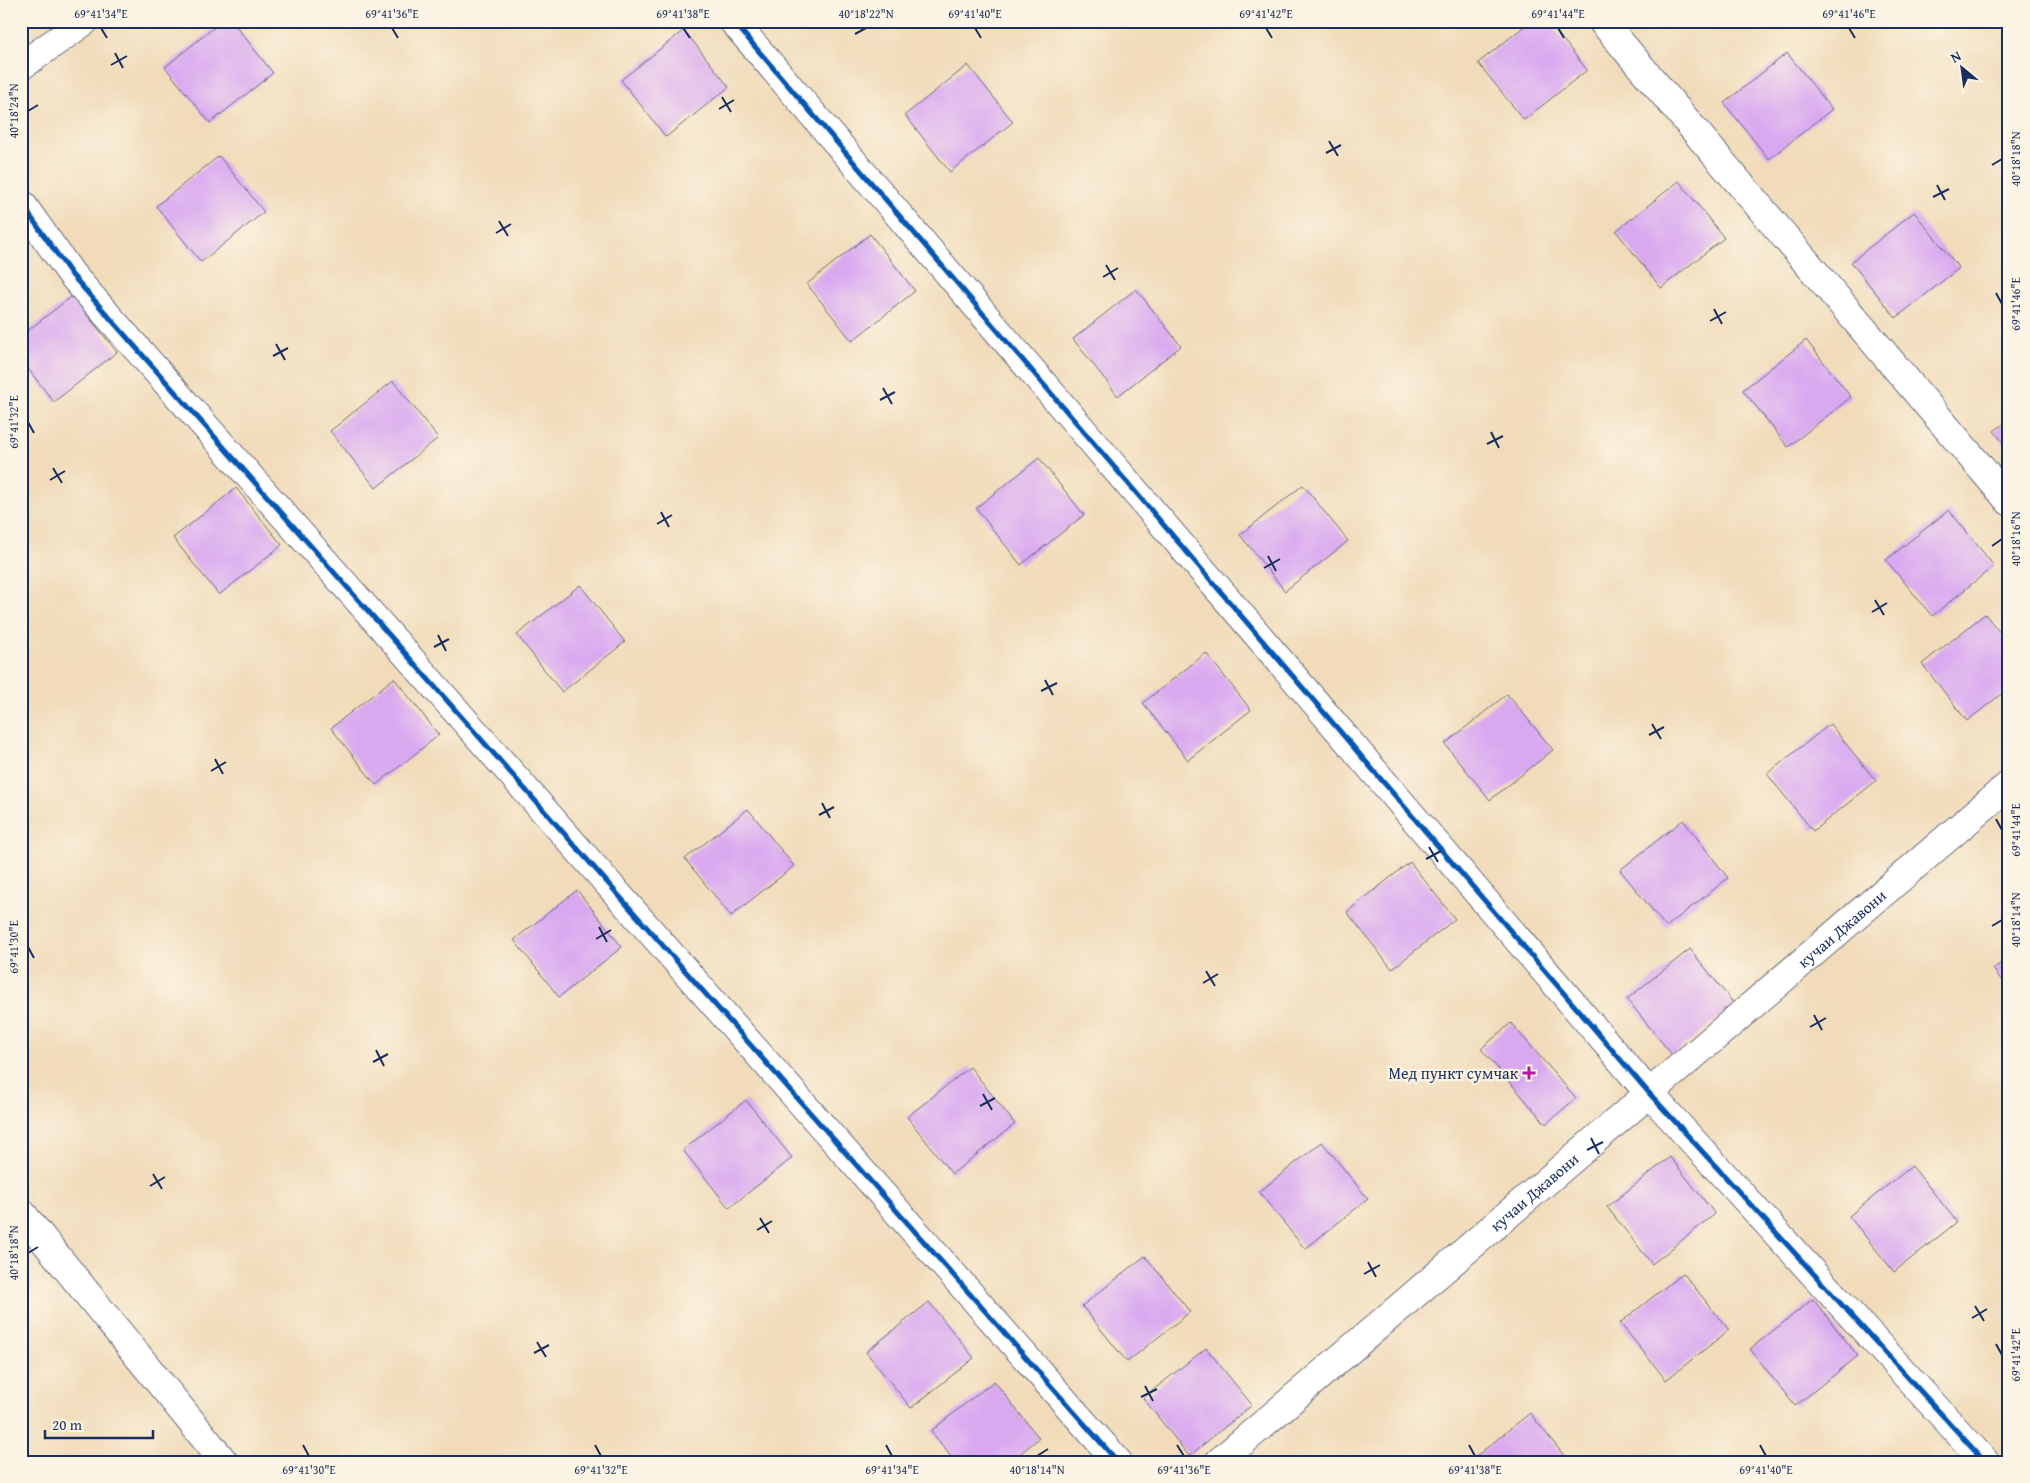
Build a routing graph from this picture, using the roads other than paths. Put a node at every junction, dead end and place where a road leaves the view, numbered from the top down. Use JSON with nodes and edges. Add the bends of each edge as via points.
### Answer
{"nodes":[{"id":1,"x":85,"y":21,"type":"edge"},
{"id":2,"x":733,"y":21,"type":"edge"},
{"id":3,"x":1602,"y":21,"type":"edge"},
{"id":4,"x":21,"y":66,"type":"edge"},
{"id":5,"x":25,"y":215,"type":"edge"},
{"id":6,"x":2009,"y":501,"type":"edge"},
{"id":7,"x":2009,"y":785,"type":"edge"},
{"id":8,"x":1649,"y":1093,"type":"junction"},
{"id":9,"x":21,"y":1212,"type":"edge"},
{"id":10,"x":224,"y":1462,"type":"edge"},
{"id":11,"x":1118,"y":1462,"type":"edge"},
{"id":12,"x":1219,"y":1462,"type":"edge"},
{"id":13,"x":1986,"y":1462,"type":"edge"}],
"edges":[{"from":1,"to":4,"type":"street"},
{"from":2,"to":8,"type":"street"},
{"from":3,"to":6,"type":"street"},
{"from":5,"to":11,"type":"street","via":[[78,283]]},
{"from":7,"to":8,"type":"street","name":"кучаи Джавони"},
{"from":8,"to":12,"type":"street","name":"кучаи Джавони"},
{"from":8,"to":13,"type":"street"},
{"from":9,"to":10,"type":"street"}]}
